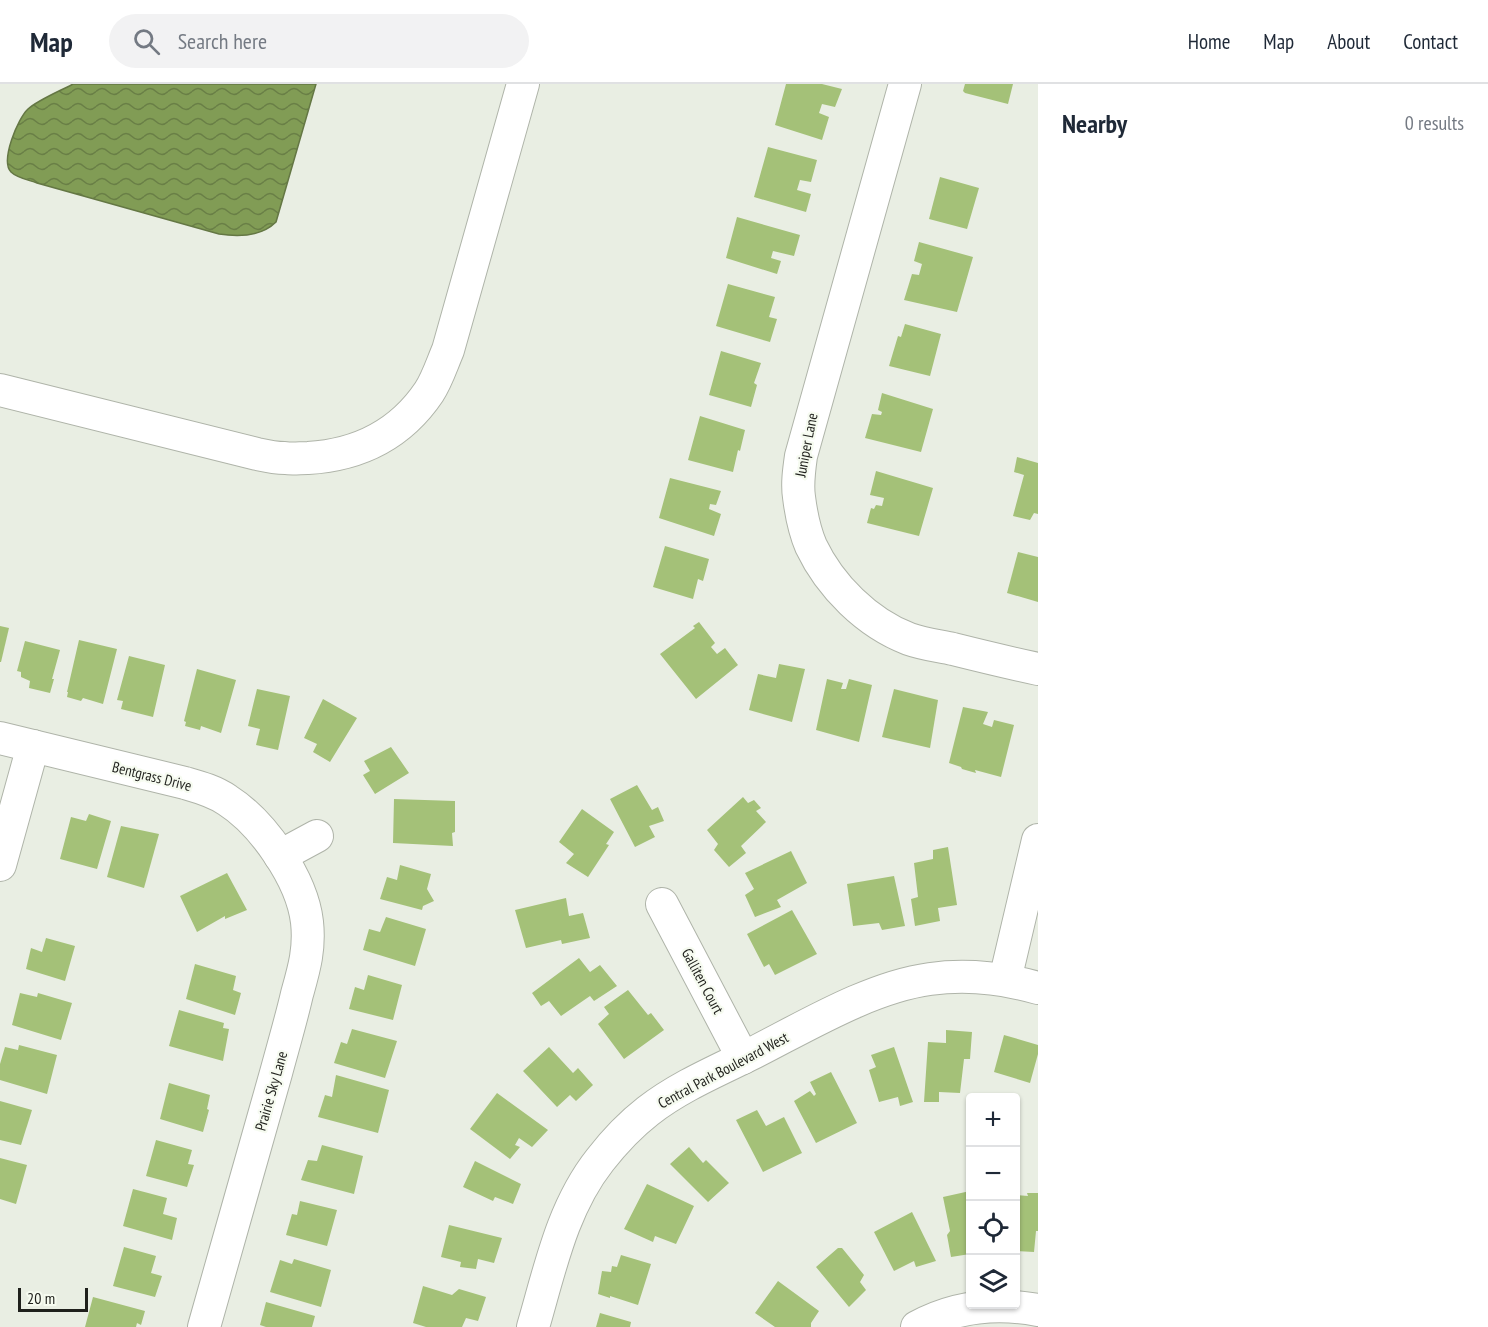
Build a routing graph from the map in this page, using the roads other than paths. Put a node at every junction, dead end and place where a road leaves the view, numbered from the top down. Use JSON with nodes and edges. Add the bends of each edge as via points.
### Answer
{"nodes":[{"id":1,"x":522,"y":84,"type":"edge"},
{"id":2,"x":905,"y":84,"type":"edge"},
{"id":3,"x":0,"y":390,"type":"edge"},
{"id":4,"x":1038,"y":669,"type":"edge"},
{"id":5,"x":0,"y":738,"type":"edge"},
{"id":6,"x":33,"y":746,"type":"junction"},
{"id":7,"x":317,"y":836,"type":"dead end"},
{"id":8,"x":1038,"y":840,"type":"edge"},
{"id":9,"x":280,"y":856,"type":"junction"},
{"id":10,"x":0,"y":865,"type":"edge"},
{"id":11,"x":662,"y":904,"type":"dead end"},
{"id":12,"x":1005,"y":980,"type":"junction"},
{"id":13,"x":1038,"y":988,"type":"edge"},
{"id":14,"x":743,"y":1058,"type":"junction"},
{"id":15,"x":1038,"y":1310,"type":"edge"},
{"id":16,"x":204,"y":1327,"type":"edge"},
{"id":17,"x":533,"y":1327,"type":"edge"},
{"id":18,"x":916,"y":1327,"type":"edge"}],
"edges":[{"from":1,"to":3,"type":"street","via":[[439,372],[414,411],[368,446],[320,457],[286,459]]},
{"from":2,"to":4,"type":"street","name":"Juniper Lane","via":[[802,447],[798,476],[802,515],[810,544],[824,569],[840,590],[884,626],[909,639]]},
{"from":5,"to":6,"type":"street","name":"Bentgrass Drive"},
{"from":6,"to":9,"type":"street","name":"Bentgrass Drive","via":[[205,789],[241,810]]},
{"from":6,"to":10,"type":"street"},
{"from":7,"to":9,"type":"street"},
{"from":8,"to":12,"type":"street"},
{"from":9,"to":16,"type":"street","name":"Prairie Sky Lane","via":[[299,892],[307,920],[308,945],[290,1024]]},
{"from":11,"to":14,"type":"street","name":"Galliten Court"},
{"from":12,"to":13,"type":"street","name":"Central Park Boulevard West"},
{"from":12,"to":14,"type":"street","name":"Central Park Boulevard West","via":[[948,977],[893,988],[845,1007]]},
{"from":14,"to":17,"type":"street","name":"Central Park Boulevard West","via":[[649,1111],[599,1161],[570,1208]]},
{"from":15,"to":18,"type":"street","via":[[978,1307],[954,1311]]}]}
